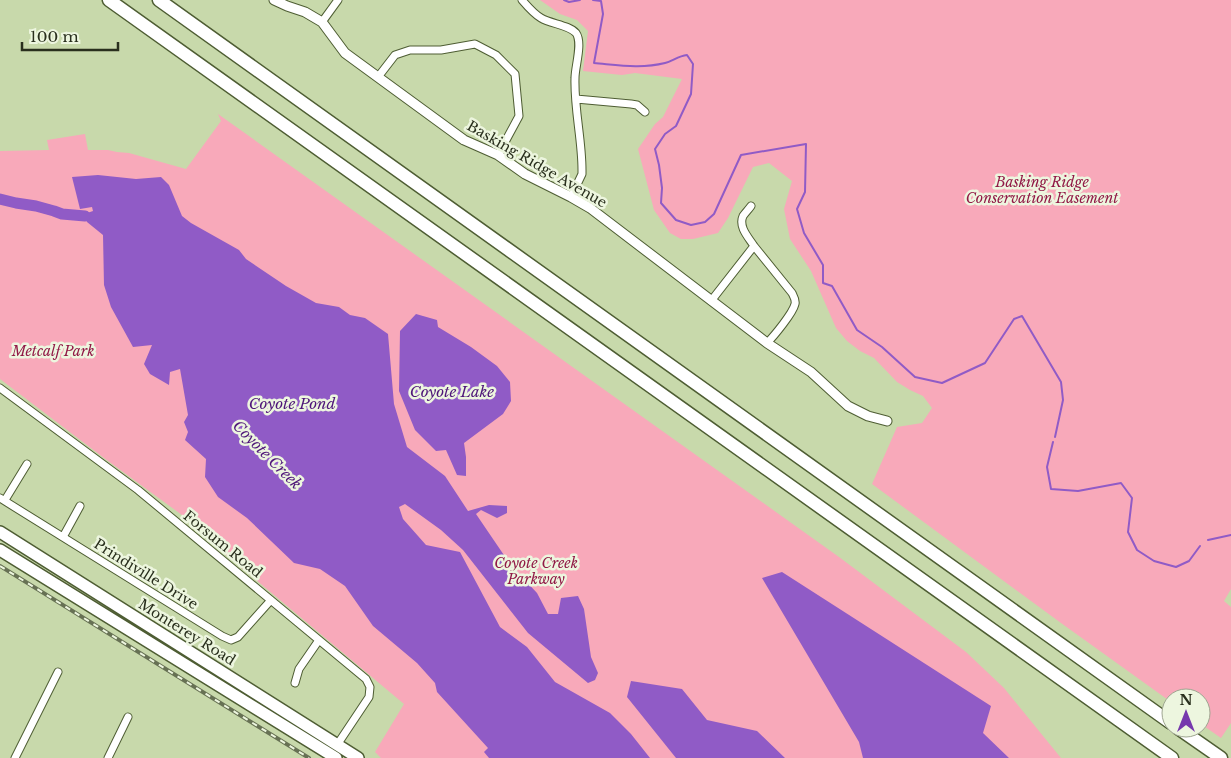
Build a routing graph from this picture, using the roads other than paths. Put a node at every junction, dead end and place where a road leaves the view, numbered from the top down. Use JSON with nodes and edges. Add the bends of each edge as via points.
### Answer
{"nodes":[{"id":1,"x":109,"y":0,"type":"edge"},
{"id":2,"x":158,"y":0,"type":"edge"},
{"id":3,"x":274,"y":0,"type":"edge"},
{"id":4,"x":338,"y":0,"type":"edge"},
{"id":5,"x":522,"y":0,"type":"edge"},
{"id":6,"x":322,"y":22,"type":"junction"},
{"id":7,"x":378,"y":77,"type":"junction"},
{"id":8,"x":576,"y":99,"type":"junction"},
{"id":9,"x":645,"y":112,"type":"dead end"},
{"id":10,"x":498,"y":155,"type":"junction"},
{"id":11,"x":571,"y":197,"type":"junction"},
{"id":12,"x":751,"y":206,"type":"dead end"},
{"id":13,"x":754,"y":246,"type":"junction"},
{"id":14,"x":711,"y":301,"type":"junction"},
{"id":15,"x":767,"y":343,"type":"junction"},
{"id":16,"x":0,"y":388,"type":"edge"},
{"id":17,"x":887,"y":421,"type":"dead end"},
{"id":18,"x":27,"y":464,"type":"dead end"},
{"id":19,"x":2,"y":499,"type":"edge"},
{"id":20,"x":80,"y":506,"type":"dead end"},
{"id":21,"x":0,"y":532,"type":"edge"},
{"id":22,"x":62,"y":537,"type":"junction"},
{"id":23,"x":0,"y":550,"type":"edge"},
{"id":24,"x":271,"y":600,"type":"junction"},
{"id":25,"x":318,"y":640,"type":"junction"},
{"id":26,"x":58,"y":672,"type":"dead end"},
{"id":27,"x":295,"y":683,"type":"dead end"},
{"id":28,"x":1161,"y":716,"type":"edge"},
{"id":29,"x":128,"y":717,"type":"dead end"},
{"id":30,"x":1192,"y":738,"type":"edge"},
{"id":31,"x":337,"y":745,"type":"junction"},
{"id":32,"x":15,"y":758,"type":"edge"},
{"id":33,"x":108,"y":758,"type":"edge"},
{"id":34,"x":336,"y":758,"type":"edge"},
{"id":35,"x":358,"y":758,"type":"edge"},
{"id":36,"x":1172,"y":758,"type":"edge"},
{"id":37,"x":1220,"y":758,"type":"edge"}],
"edges":[{"from":1,"to":36,"type":"highway"},
{"from":2,"to":28,"type":"highway"},
{"from":3,"to":6,"type":"street","name":"Basking Ridge Avenue"},
{"from":4,"to":6,"type":"street"},
{"from":5,"to":8,"type":"street","via":[[541,18],[571,29],[578,37]]},
{"from":6,"to":7,"type":"street","name":"Basking Ridge Avenue","via":[[345,53]]},
{"from":7,"to":10,"type":"street","name":"Basking Ridge Avenue","via":[[464,140]]},
{"from":7,"to":10,"type":"street","via":[[395,55],[410,50],[441,50],[475,44],[496,55],[515,74],[519,116]]},
{"from":8,"to":9,"type":"street","via":[[637,105]]},
{"from":8,"to":11,"type":"street","via":[[582,174]]},
{"from":10,"to":11,"type":"street","name":"Basking Ridge Avenue","via":[[525,174]]},
{"from":11,"to":14,"type":"street","name":"Basking Ridge Avenue"},
{"from":12,"to":13,"type":"street","via":[[742,223]]},
{"from":13,"to":14,"type":"street"},
{"from":13,"to":15,"type":"street","via":[[795,299],[793,309]]},
{"from":14,"to":15,"type":"street","name":"Basking Ridge Avenue"},
{"from":15,"to":17,"type":"street","name":"Basking Ridge Avenue","via":[[810,372],[848,406]]},
{"from":16,"to":24,"type":"street","name":"Forsum Road","via":[[138,490]]},
{"from":18,"to":19,"type":"street"},
{"from":19,"to":22,"type":"street","name":"Prindiville Drive"},
{"from":20,"to":22,"type":"street"},
{"from":21,"to":31,"type":"main road","name":"Monterey Road"},
{"from":22,"to":24,"type":"street","name":"Prindiville Drive","via":[[230,640],[238,637]]},
{"from":23,"to":34,"type":"main road","name":"Monterey Road"},
{"from":24,"to":25,"type":"street","name":"Forsum Road"},
{"from":25,"to":27,"type":"street","via":[[299,668]]},
{"from":25,"to":31,"type":"street","name":"Forsum Road","via":[[366,679],[370,687],[369,696]]},
{"from":26,"to":32,"type":"street"},
{"from":29,"to":33,"type":"street"},
{"from":30,"to":37,"type":"highway"},
{"from":31,"to":35,"type":"main road","name":"Monterey Road"}]}
